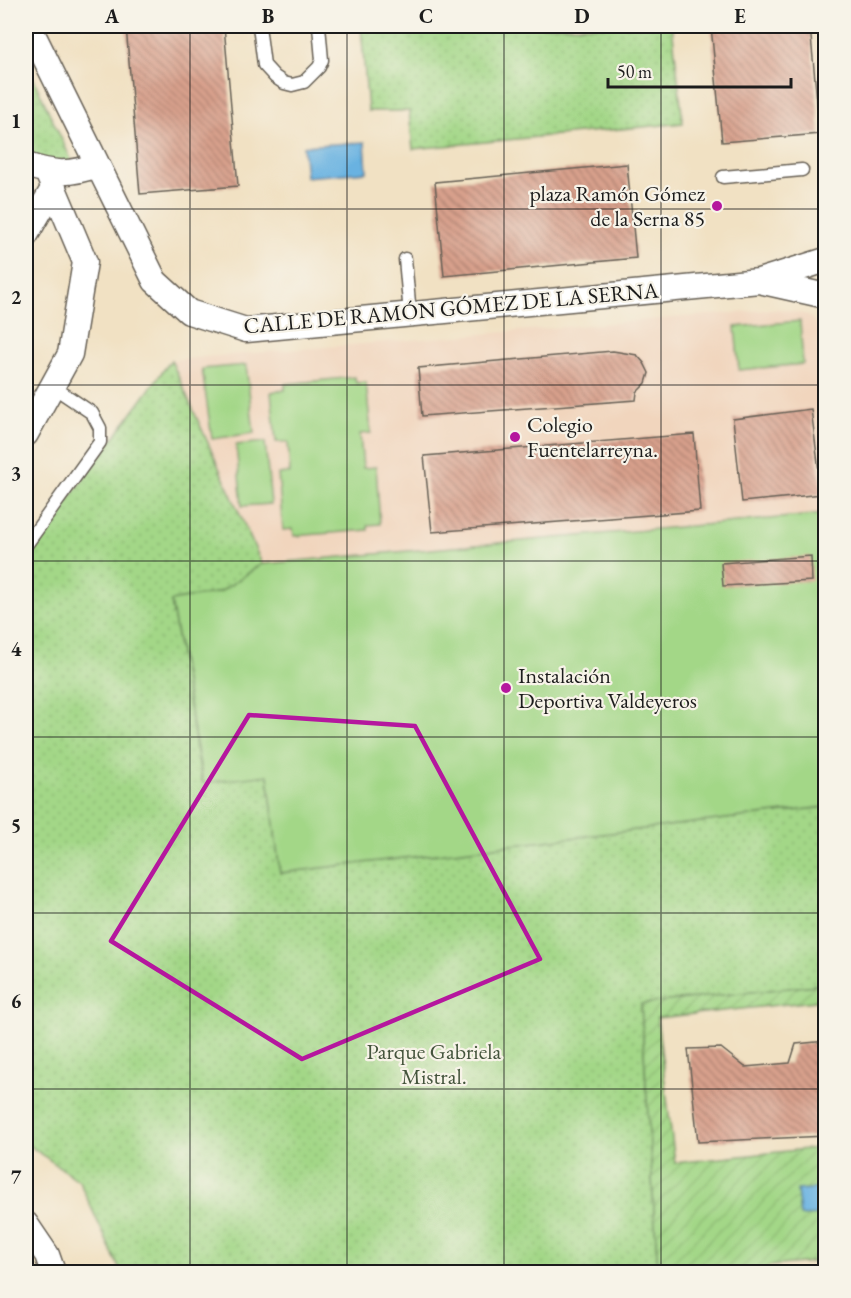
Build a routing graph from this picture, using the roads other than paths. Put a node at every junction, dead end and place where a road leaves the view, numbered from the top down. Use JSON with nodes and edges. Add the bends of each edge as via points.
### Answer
{"nodes":[{"id":1,"x":29,"y":26,"type":"edge"},
{"id":2,"x":259,"y":26,"type":"edge"},
{"id":3,"x":319,"y":26,"type":"edge"},
{"id":4,"x":97,"y":165,"type":"junction"},
{"id":5,"x":802,"y":170,"type":"dead end"},
{"id":6,"x":42,"y":175,"type":"edge"},
{"id":7,"x":723,"y":177,"type":"dead end"},
{"id":8,"x":26,"y":235,"type":"edge"},
{"id":9,"x":405,"y":259,"type":"dead end"},
{"id":10,"x":825,"y":260,"type":"edge"},
{"id":11,"x":759,"y":281,"type":"junction"},
{"id":12,"x":825,"y":297,"type":"edge"},
{"id":13,"x":410,"y":314,"type":"junction"},
{"id":14,"x":52,"y":386,"type":"junction"},
{"id":15,"x":26,"y":434,"type":"edge"},
{"id":16,"x":26,"y":545,"type":"edge"},
{"id":17,"x":26,"y":1224,"type":"edge"},
{"id":18,"x":53,"y":1272,"type":"edge"}],
"edges":[{"from":1,"to":4,"type":"street","name":"CALLE DE RAMÓN GÓMEZ DE LA SERNA"},
{"from":2,"to":3,"type":"lane","via":[[264,65],[275,77],[292,85],[304,82],[322,60]]},
{"from":4,"to":6,"type":"street","via":[[77,172]]},
{"from":4,"to":13,"type":"street","name":"CALLE DE RAMÓN GÓMEZ DE LA SERNA","via":[[155,281],[189,312],[246,330]]},
{"from":5,"to":7,"type":"lane"},
{"from":6,"to":8,"type":"street"},
{"from":6,"to":14,"type":"street","via":[[85,262],[70,354]]},
{"from":9,"to":13,"type":"lane"},
{"from":10,"to":11,"type":"street","name":"CALLE DE RAMÓN GÓMEZ DE LA SERNA"},
{"from":11,"to":12,"type":"street","name":"CALLE DE RAMÓN GÓMEZ DE LA SERNA"},
{"from":11,"to":13,"type":"street","name":"CALLE DE RAMÓN GÓMEZ DE LA SERNA"},
{"from":14,"to":15,"type":"street"},
{"from":14,"to":16,"type":"lane","via":[[92,413],[100,428],[100,442]]},
{"from":17,"to":18,"type":"street","via":[[47,1255]]}]}
